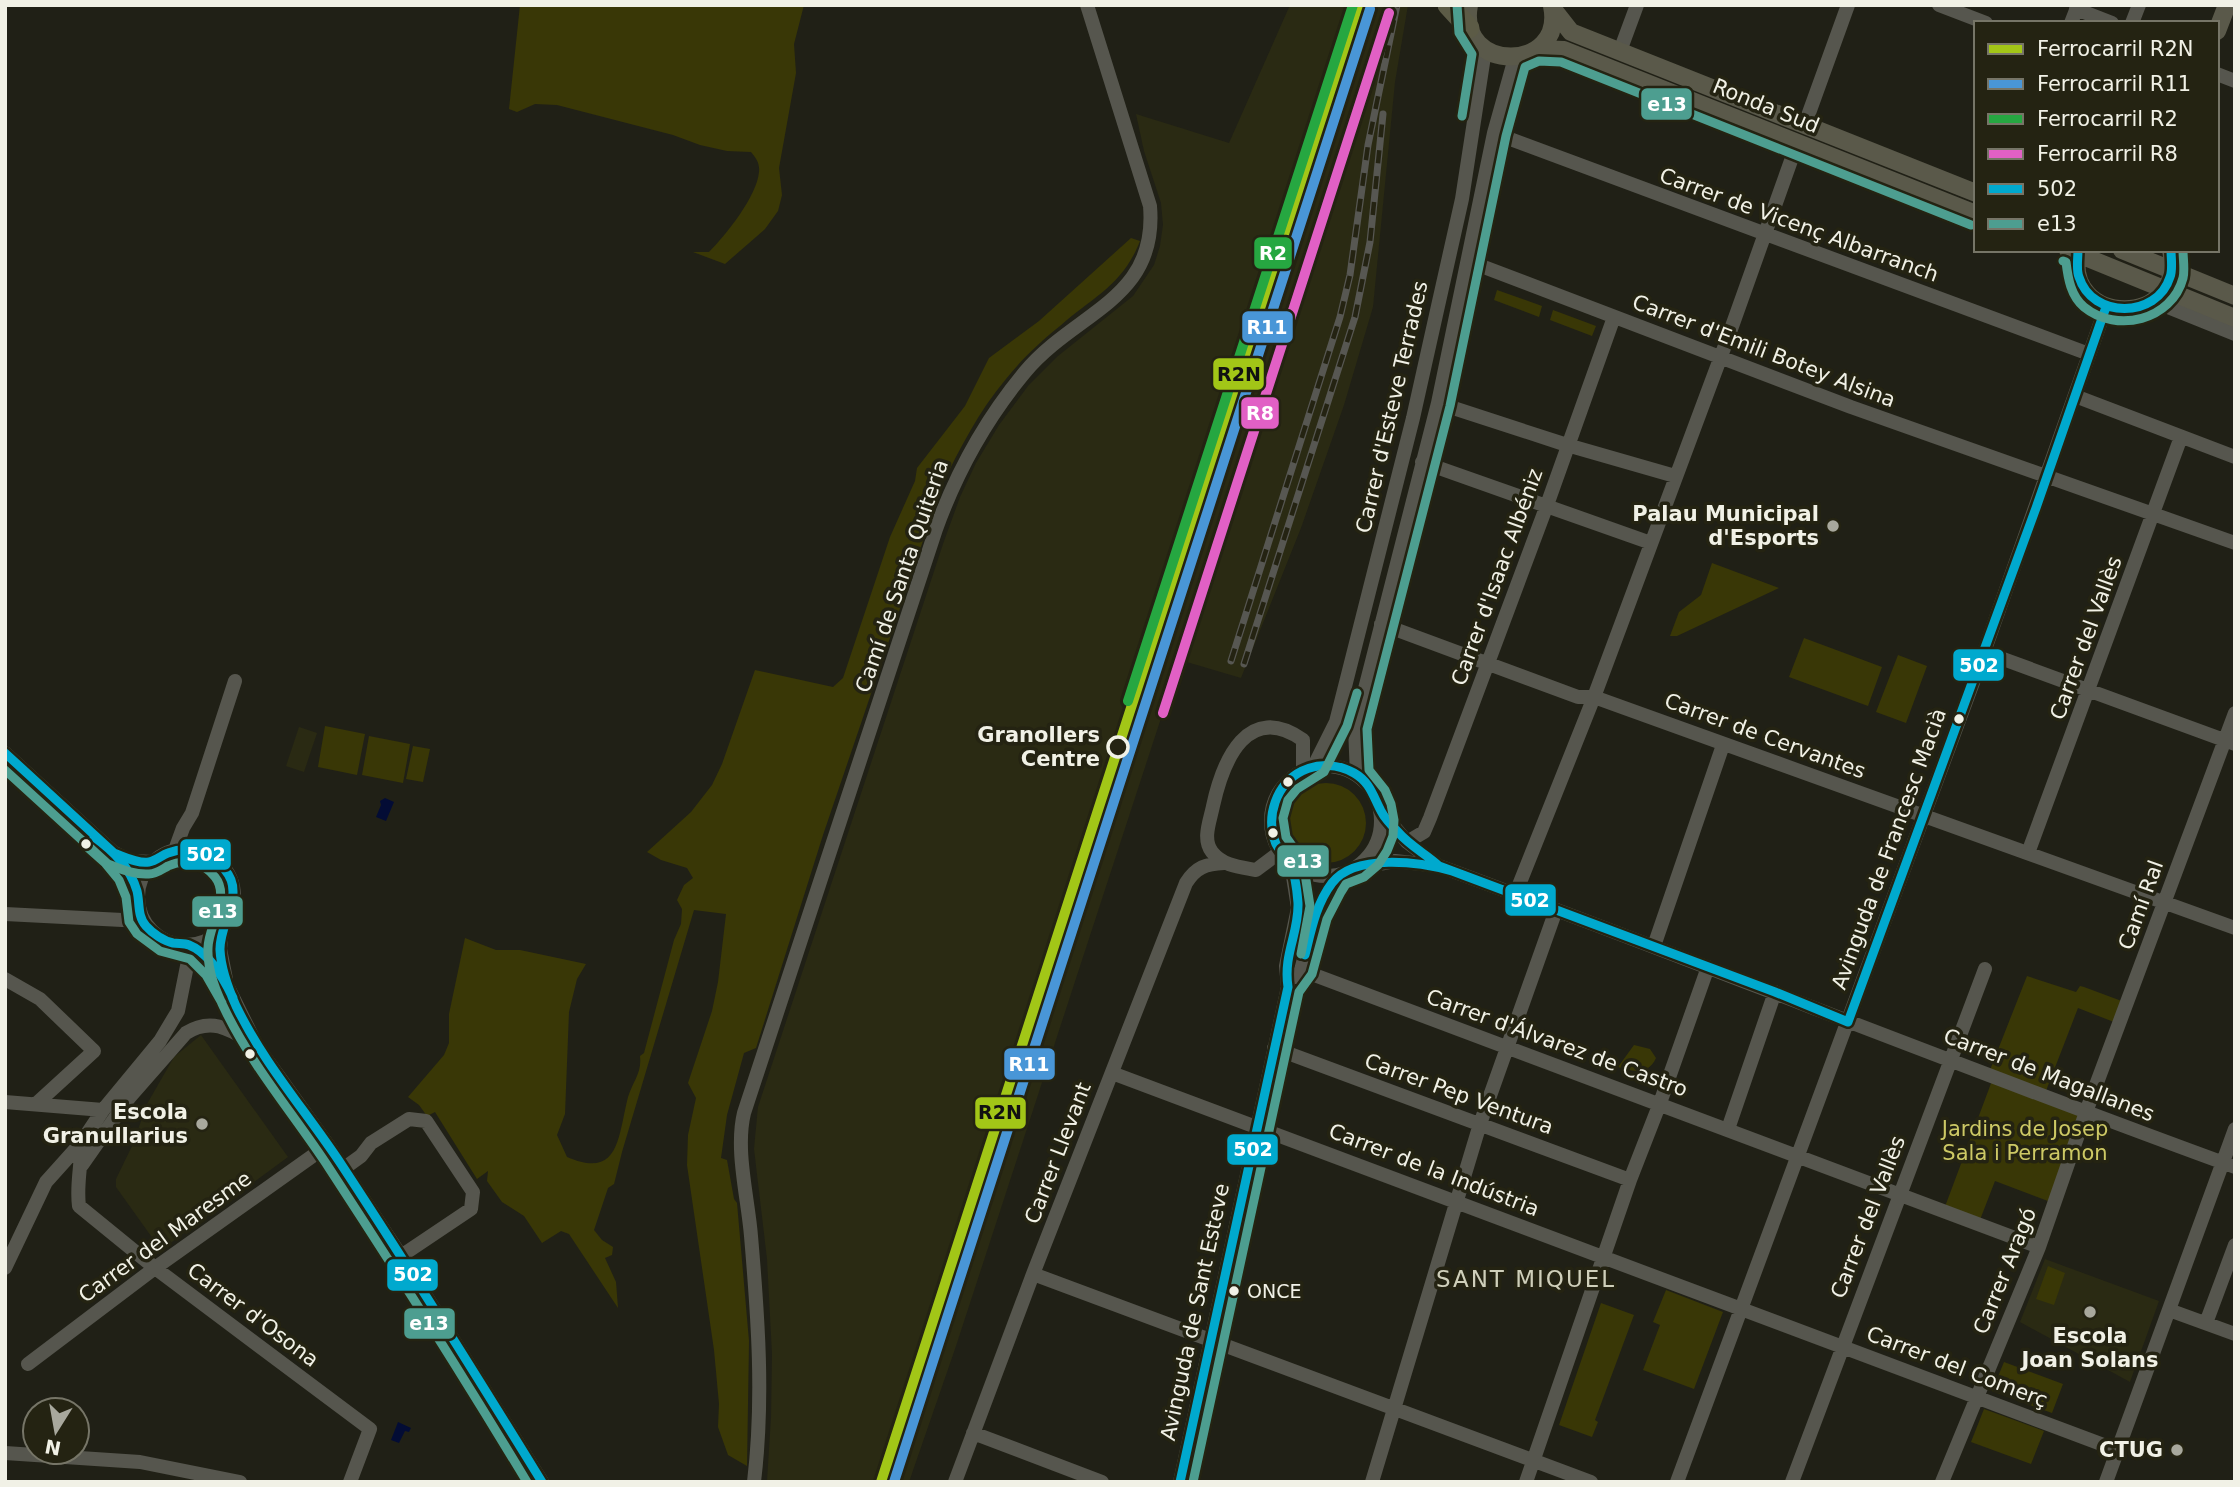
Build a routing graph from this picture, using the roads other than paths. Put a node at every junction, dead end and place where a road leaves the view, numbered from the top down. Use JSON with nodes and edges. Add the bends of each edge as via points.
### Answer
{"nodes":[{"id":1,"x":1087,"y":5,"type":"edge"},
{"id":2,"x":1448,"y":5,"type":"edge"},
{"id":3,"x":1469,"y":5,"type":"edge"},
{"id":4,"x":1637,"y":5,"type":"edge"},
{"id":5,"x":1848,"y":5,"type":"edge"},
{"id":6,"x":1939,"y":5,"type":"edge"},
{"id":7,"x":2227,"y":5,"type":"edge"},
{"id":8,"x":1553,"y":7,"type":"edge"},
{"id":9,"x":2075,"y":12,"type":"edge"},
{"id":10,"x":1981,"y":21,"type":"edge"},
{"id":11,"x":2105,"y":21,"type":"edge"},
{"id":12,"x":2219,"y":26,"type":"edge"},
{"id":13,"x":1469,"y":28,"type":"junction"},
{"id":14,"x":1537,"y":49,"type":"junction"},
{"id":15,"x":1485,"y":50,"type":"junction"},
{"id":16,"x":1620,"y":51,"type":"junction"},
{"id":17,"x":1515,"y":58,"type":"junction"},
{"id":18,"x":1805,"y":124,"type":"junction"},
{"id":19,"x":1494,"y":133,"type":"junction"},
{"id":20,"x":1803,"y":145,"type":"junction"},
{"id":21,"x":1974,"y":192,"type":"edge"},
{"id":22,"x":1974,"y":213,"type":"edge"},
{"id":23,"x":1765,"y":235,"type":"junction"},
{"id":24,"x":2074,"y":252,"type":"edge"},
{"id":25,"x":2076,"y":252,"type":"edge"},
{"id":26,"x":2127,"y":252,"type":"edge"},
{"id":27,"x":2171,"y":252,"type":"edge"},
{"id":28,"x":1468,"y":261,"type":"junction"},
{"id":29,"x":2173,"y":271,"type":"junction"},
{"id":30,"x":2159,"y":295,"type":"junction"},
{"id":31,"x":2235,"y":296,"type":"edge"},
{"id":32,"x":2106,"y":307,"type":"junction"},
{"id":33,"x":1614,"y":317,"type":"junction"},
{"id":34,"x":2235,"y":318,"type":"edge"},
{"id":35,"x":2235,"y":334,"type":"edge"},
{"id":36,"x":2089,"y":354,"type":"junction"},
{"id":37,"x":1720,"y":359,"type":"junction"},
{"id":38,"x":2075,"y":396,"type":"junction"},
{"id":39,"x":1438,"y":403,"type":"junction"},
{"id":40,"x":2181,"y":437,"type":"junction"},
{"id":41,"x":1567,"y":445,"type":"junction"},
{"id":42,"x":2235,"y":457,"type":"edge"},
{"id":43,"x":1422,"y":462,"type":"junction"},
{"id":44,"x":1675,"y":476,"type":"junction"},
{"id":45,"x":2047,"y":477,"type":"junction"},
{"id":46,"x":1547,"y":505,"type":"junction"},
{"id":47,"x":2154,"y":514,"type":"junction"},
{"id":48,"x":1651,"y":543,"type":"junction"},
{"id":49,"x":2235,"y":543,"type":"edge"},
{"id":50,"x":1381,"y":624,"type":"junction"},
{"id":51,"x":1984,"y":652,"type":"junction"},
{"id":52,"x":1489,"y":662,"type":"junction"},
{"id":53,"x":235,"y":681,"type":"dead end"},
{"id":54,"x":2090,"y":691,"type":"junction"},
{"id":55,"x":1594,"y":697,"type":"junction"},
{"id":56,"x":2235,"y":713,"type":"edge"},
{"id":57,"x":2230,"y":742,"type":"edge"},
{"id":58,"x":1723,"y":745,"type":"junction"},
{"id":59,"x":5,"y":753,"type":"edge"},
{"id":60,"x":1308,"y":768,"type":"junction"},
{"id":61,"x":1357,"y":775,"type":"junction"},
{"id":62,"x":1381,"y":811,"type":"junction"},
{"id":63,"x":192,"y":813,"type":"junction"},
{"id":64,"x":1924,"y":814,"type":"junction"},
{"id":65,"x":1408,"y":842,"type":"junction"},
{"id":66,"x":175,"y":850,"type":"junction"},
{"id":67,"x":202,"y":852,"type":"junction"},
{"id":68,"x":1280,"y":852,"type":"junction"},
{"id":69,"x":114,"y":853,"type":"junction"},
{"id":70,"x":2028,"y":853,"type":"junction"},
{"id":71,"x":152,"y":862,"type":"junction"},
{"id":72,"x":1224,"y":863,"type":"junction"},
{"id":73,"x":1291,"y":864,"type":"junction"},
{"id":74,"x":1439,"y":866,"type":"junction"},
{"id":75,"x":1357,"y":868,"type":"junction"},
{"id":76,"x":1338,"y":875,"type":"junction"},
{"id":77,"x":138,"y":893,"type":"junction"},
{"id":78,"x":1515,"y":895,"type":"junction"},
{"id":79,"x":2165,"y":903,"type":"junction"},
{"id":80,"x":1556,"y":910,"type":"junction"},
{"id":81,"x":5,"y":914,"type":"edge"},
{"id":82,"x":142,"y":921,"type":"junction"},
{"id":83,"x":2235,"y":928,"type":"edge"},
{"id":84,"x":222,"y":929,"type":"junction"},
{"id":85,"x":189,"y":945,"type":"junction"},
{"id":86,"x":1654,"y":946,"type":"junction"},
{"id":87,"x":1708,"y":967,"type":"junction"},
{"id":88,"x":1985,"y":969,"type":"dead end"},
{"id":89,"x":1301,"y":970,"type":"junction"},
{"id":90,"x":5,"y":979,"type":"edge"},
{"id":91,"x":226,"y":983,"type":"junction"},
{"id":92,"x":1288,"y":987,"type":"junction"},
{"id":93,"x":1776,"y":992,"type":"junction"},
{"id":94,"x":1849,"y":1022,"type":"junction"},
{"id":95,"x":257,"y":1046,"type":"junction"},
{"id":96,"x":1507,"y":1047,"type":"junction"},
{"id":97,"x":1274,"y":1048,"type":"junction"},
{"id":98,"x":1951,"y":1062,"type":"junction"},
{"id":99,"x":1112,"y":1073,"type":"junction"},
{"id":100,"x":5,"y":1102,"type":"edge"},
{"id":101,"x":1660,"y":1103,"type":"junction"},
{"id":102,"x":36,"y":1104,"type":"junction"},
{"id":103,"x":103,"y":1110,"type":"junction"},
{"id":104,"x":2086,"y":1112,"type":"junction"},
{"id":105,"x":1480,"y":1124,"type":"junction"},
{"id":106,"x":1257,"y":1126,"type":"junction"},
{"id":107,"x":1728,"y":1129,"type":"junction"},
{"id":108,"x":2235,"y":1129,"type":"edge"},
{"id":109,"x":81,"y":1143,"type":"junction"},
{"id":110,"x":328,"y":1145,"type":"junction"},
{"id":111,"x":1799,"y":1156,"type":"junction"},
{"id":112,"x":2229,"y":1164,"type":"edge"},
{"id":113,"x":82,"y":1165,"type":"junction"},
{"id":114,"x":343,"y":1169,"type":"junction"},
{"id":115,"x":1630,"y":1180,"type":"junction"},
{"id":116,"x":1899,"y":1194,"type":"junction"},
{"id":117,"x":1456,"y":1202,"type":"junction"},
{"id":118,"x":2235,"y":1245,"type":"edge"},
{"id":119,"x":2039,"y":1247,"type":"junction"},
{"id":120,"x":401,"y":1256,"type":"junction"},
{"id":121,"x":1603,"y":1256,"type":"junction"},
{"id":122,"x":5,"y":1268,"type":"edge"},
{"id":123,"x":155,"y":1268,"type":"junction"},
{"id":124,"x":1033,"y":1274,"type":"junction"},
{"id":125,"x":1742,"y":1308,"type":"junction"},
{"id":126,"x":2169,"y":1310,"type":"junction"},
{"id":127,"x":2206,"y":1323,"type":"junction"},
{"id":128,"x":2235,"y":1334,"type":"edge"},
{"id":129,"x":1209,"y":1341,"type":"junction"},
{"id":130,"x":1841,"y":1346,"type":"junction"},
{"id":131,"x":28,"y":1364,"type":"dead end"},
{"id":132,"x":1977,"y":1397,"type":"junction"},
{"id":133,"x":1395,"y":1408,"type":"junction"},
{"id":134,"x":973,"y":1433,"type":"junction"},
{"id":135,"x":2118,"y":1450,"type":"junction"},
{"id":136,"x":5,"y":1452,"type":"edge"},
{"id":137,"x":1533,"y":1461,"type":"junction"},
{"id":138,"x":203,"y":1478,"type":"edge"},
{"id":139,"x":237,"y":1481,"type":"edge"},
{"id":140,"x":350,"y":1482,"type":"edge"},
{"id":141,"x":542,"y":1482,"type":"edge"},
{"id":142,"x":754,"y":1482,"type":"edge"},
{"id":143,"x":955,"y":1482,"type":"edge"},
{"id":144,"x":1102,"y":1482,"type":"edge"},
{"id":145,"x":1180,"y":1482,"type":"edge"},
{"id":146,"x":1372,"y":1482,"type":"edge"},
{"id":147,"x":1526,"y":1482,"type":"edge"},
{"id":148,"x":1591,"y":1482,"type":"edge"},
{"id":149,"x":1677,"y":1482,"type":"edge"},
{"id":150,"x":1792,"y":1482,"type":"edge"},
{"id":151,"x":1942,"y":1482,"type":"edge"},
{"id":152,"x":2106,"y":1482,"type":"edge"}],
"edges":[{"from":1,"to":142,"type":"street","name":"Camí de Santa Quiteria","via":[[1150,206],[1147,251],[1140,268],[1116,297],[1065,334],[1028,369],[984,427],[957,476],[744,1113],[741,1132],[759,1328]]},
{"from":2,"to":13,"type":"highway"},
{"from":3,"to":13,"type":"main road"},
{"from":4,"to":16,"type":"street"},
{"from":5,"to":18,"type":"street"},
{"from":6,"to":10,"type":"street"},
{"from":7,"to":12,"type":"main road"},
{"from":8,"to":14,"type":"main road","via":[[1553,24]]},
{"from":8,"to":16,"type":"main road","name":"Ronda Sud","via":[[1571,32]]},
{"from":9,"to":11,"type":"street"},
{"from":13,"to":15,"type":"main road"},
{"from":14,"to":17,"type":"main road"},
{"from":14,"to":20,"type":"main road","name":"Ronda Sud","via":[[1564,50]]},
{"from":15,"to":17,"type":"main road"},
{"from":15,"to":60,"type":"street","name":"Carrer d'Esteve Terrades","via":[[1462,200],[1413,418],[1336,722]]},
{"from":16,"to":18,"type":"main road","name":"Ronda Sud"},
{"from":17,"to":19,"type":"street","name":"Carrer d'Esteve Terrades"},
{"from":18,"to":21,"type":"main road","name":"Ronda Sud"},
{"from":19,"to":23,"type":"street","name":"Carrer de Vicenç Albarranch"},
{"from":19,"to":28,"type":"street","name":"Carrer d'Esteve Terrades"},
{"from":20,"to":22,"type":"main road","name":"Ronda Sud"},
{"from":20,"to":23,"type":"street","via":[[1793,155]]},
{"from":23,"to":36,"type":"street","name":"Carrer de Vicenç Albarranch"},
{"from":23,"to":37,"type":"street"},
{"from":24,"to":32,"type":"main road","via":[[2084,288]]},
{"from":25,"to":30,"type":"main road"},
{"from":26,"to":29,"type":"main road"},
{"from":27,"to":29,"type":"main road"},
{"from":28,"to":33,"type":"street","name":"Carrer d'Emili Botey Alsina"},
{"from":28,"to":39,"type":"street","name":"Carrer d'Esteve Terrades"},
{"from":29,"to":30,"type":"main road"},
{"from":29,"to":31,"type":"main road"},
{"from":30,"to":32,"type":"main road","via":[[2134,310]]},
{"from":30,"to":34,"type":"main road"},
{"from":30,"to":35,"type":"street"},
{"from":32,"to":36,"type":"street","name":"Avinguda de Francesc Macià"},
{"from":33,"to":37,"type":"street","name":"Carrer d'Emili Botey Alsina"},
{"from":33,"to":41,"type":"street","name":"Carrer d'Isaac Albéniz"},
{"from":36,"to":38,"type":"street","name":"Avinguda de Francesc Macià"},
{"from":37,"to":44,"type":"street"},
{"from":37,"to":45,"type":"street","name":"Carrer d'Emili Botey Alsina"},
{"from":38,"to":40,"type":"street"},
{"from":38,"to":45,"type":"street","name":"Avinguda de Francesc Macià"},
{"from":39,"to":41,"type":"street"},
{"from":39,"to":43,"type":"street","name":"Carrer d'Esteve Terrades"},
{"from":40,"to":42,"type":"street"},
{"from":40,"to":47,"type":"street","name":"Carrer del Vallès"},
{"from":41,"to":44,"type":"street"},
{"from":41,"to":46,"type":"street","name":"Carrer d'Isaac Albéniz"},
{"from":43,"to":46,"type":"street"},
{"from":43,"to":50,"type":"street","name":"Carrer d'Esteve Terrades"},
{"from":44,"to":48,"type":"street"},
{"from":45,"to":47,"type":"street","name":"Carrer d'Emili Botey Alsina"},
{"from":45,"to":51,"type":"street","name":"Avinguda de Francesc Macià"},
{"from":46,"to":48,"type":"street"},
{"from":46,"to":52,"type":"street","name":"Carrer d'Isaac Albéniz"},
{"from":47,"to":49,"type":"street","name":"Carrer d'Emili Botey Alsina"},
{"from":47,"to":54,"type":"street","name":"Carrer del Vallès"},
{"from":48,"to":55,"type":"street"},
{"from":50,"to":52,"type":"street","name":"Carrer de Cervantes"},
{"from":50,"to":61,"type":"street","name":"Carrer d'Esteve Terrades","via":[[1356,728]]},
{"from":51,"to":54,"type":"street"},
{"from":51,"to":64,"type":"street","name":"Avinguda de Francesc Macià"},
{"from":52,"to":55,"type":"street","name":"Carrer de Cervantes","via":[[1578,697]]},
{"from":52,"to":65,"type":"street","name":"Carrer d'Isaac Albéniz","via":[[1424,832]]},
{"from":53,"to":63,"type":"street"},
{"from":54,"to":57,"type":"street"},
{"from":54,"to":70,"type":"street","name":"Carrer del Vallès"},
{"from":55,"to":58,"type":"street","name":"Carrer de Cervantes"},
{"from":55,"to":78,"type":"street"},
{"from":56,"to":57,"type":"street","name":"Camí Ral"},
{"from":57,"to":79,"type":"street","name":"Camí Ral"},
{"from":58,"to":64,"type":"street","name":"Carrer de Cervantes"},
{"from":58,"to":86,"type":"street"},
{"from":59,"to":69,"type":"street"},
{"from":60,"to":61,"type":"street","via":[[1337,766]]},
{"from":60,"to":68,"type":"street","via":[[1288,780],[1277,794],[1271,829]]},
{"from":60,"to":72,"type":"street","via":[[1303,740],[1282,728],[1254,732],[1234,748],[1218,784],[1207,833],[1210,848]]},
{"from":61,"to":62,"type":"street","via":[[1377,797]]},
{"from":62,"to":65,"type":"street"},
{"from":62,"to":75,"type":"street","via":[[1378,843]]},
{"from":63,"to":66,"type":"street"},
{"from":63,"to":67,"type":"street","via":[[194,840]]},
{"from":64,"to":70,"type":"street","name":"Carrer de Cervantes"},
{"from":64,"to":94,"type":"street","name":"Avinguda de Francesc Macià"},
{"from":65,"to":74,"type":"street"},
{"from":66,"to":67,"type":"street"},
{"from":66,"to":71,"type":"street"},
{"from":67,"to":84,"type":"street","via":[[217,860],[233,885],[234,902]]},
{"from":68,"to":72,"type":"street","name":"Carrer Llevant","via":[[1256,870]]},
{"from":68,"to":73,"type":"street"},
{"from":69,"to":71,"type":"street","via":[[132,861]]},
{"from":69,"to":77,"type":"street"},
{"from":70,"to":79,"type":"street","name":"Carrer de Cervantes"},
{"from":71,"to":77,"type":"street"},
{"from":72,"to":99,"type":"street","name":"Carrer Llevant","via":[[1202,866],[1186,883]]},
{"from":73,"to":76,"type":"street","via":[[1306,873]]},
{"from":73,"to":92,"type":"street","name":"Avinguda de Sant Esteve","via":[[1298,908],[1286,966]]},
{"from":74,"to":75,"type":"street","via":[[1395,861]]},
{"from":74,"to":78,"type":"street","name":"Carrer de Magallanes"},
{"from":75,"to":76,"type":"street"},
{"from":76,"to":89,"type":"street","name":"Avinguda de Sant Esteve","via":[[1317,911]]},
{"from":77,"to":82,"type":"street"},
{"from":78,"to":80,"type":"street","name":"Carrer de Magallanes"},
{"from":79,"to":83,"type":"street","name":"Carrer de Cervantes"},
{"from":79,"to":104,"type":"street","name":"Camí Ral"},
{"from":80,"to":86,"type":"street","name":"Carrer de Magallanes"},
{"from":80,"to":96,"type":"street"},
{"from":81,"to":82,"type":"street"},
{"from":82,"to":85,"type":"street","via":[[158,936]]},
{"from":84,"to":85,"type":"street"},
{"from":84,"to":91,"type":"street"},
{"from":85,"to":91,"type":"street","via":[[207,957]]},
{"from":85,"to":103,"type":"street","via":[[178,1011],[160,1041]]},
{"from":86,"to":87,"type":"street","name":"Carrer de Magallanes"},
{"from":87,"to":93,"type":"street","name":"Carrer de Magallanes"},
{"from":87,"to":101,"type":"street"},
{"from":88,"to":98,"type":"street","name":"Carrer del Vallès"},
{"from":89,"to":92,"type":"street","name":"Avinguda de Sant Esteve"},
{"from":89,"to":96,"type":"street","name":"Carrer d'Álvarez de Castro"},
{"from":90,"to":102,"type":"street","via":[[40,999],[94,1051]]},
{"from":91,"to":95,"type":"street"},
{"from":92,"to":97,"type":"street","name":"Avinguda de Sant Esteve"},
{"from":93,"to":94,"type":"street","name":"Carrer de Magallanes"},
{"from":93,"to":107,"type":"street"},
{"from":94,"to":98,"type":"street","name":"Carrer de Magallanes"},
{"from":94,"to":111,"type":"street","name":"Avinguda de Francesc Macià"},
{"from":95,"to":110,"type":"street"},
{"from":95,"to":113,"type":"street","via":[[235,1032],[211,1025],[186,1033],[129,1098]]},
{"from":96,"to":101,"type":"street","name":"Carrer d'Álvarez de Castro"},
{"from":96,"to":105,"type":"street"},
{"from":97,"to":105,"type":"street","name":"Carrer Pep Ventura"},
{"from":97,"to":106,"type":"street","name":"Avinguda de Sant Esteve"},
{"from":98,"to":104,"type":"street","name":"Carrer de Magallanes"},
{"from":98,"to":116,"type":"street","name":"Carrer del Vallès"},
{"from":99,"to":106,"type":"street","name":"Carrer de la Indústria"},
{"from":99,"to":124,"type":"street","name":"Carrer Llevant"},
{"from":100,"to":102,"type":"street"},
{"from":101,"to":107,"type":"street","name":"Carrer d'Álvarez de Castro"},
{"from":101,"to":115,"type":"street"},
{"from":102,"to":103,"type":"street"},
{"from":103,"to":109,"type":"street"},
{"from":104,"to":112,"type":"street","name":"Carrer de Magallanes"},
{"from":104,"to":119,"type":"street","name":"Carrer Aragó"},
{"from":105,"to":115,"type":"street","name":"Carrer Pep Ventura"},
{"from":105,"to":117,"type":"street"},
{"from":106,"to":117,"type":"street","name":"Carrer de la Indústria"},
{"from":106,"to":129,"type":"street","name":"Avinguda de Sant Esteve"},
{"from":107,"to":111,"type":"street","name":"Carrer d'Álvarez de Castro"},
{"from":108,"to":112,"type":"street"},
{"from":109,"to":113,"type":"street"},
{"from":109,"to":122,"type":"street","via":[[46,1182]]},
{"from":110,"to":114,"type":"street"},
{"from":110,"to":123,"type":"street","name":"Carrer del Maresme"},
{"from":111,"to":116,"type":"street","name":"Carrer d'Álvarez de Castro"},
{"from":111,"to":125,"type":"street","name":"Avinguda de Francesc Macià"},
{"from":112,"to":126,"type":"street"},
{"from":113,"to":123,"type":"street","name":"Carrer d'Osona","via":[[76,1189],[79,1206]]},
{"from":114,"to":120,"type":"street"},
{"from":114,"to":120,"type":"street","via":[[371,1143],[409,1119],[428,1124],[473,1192],[471,1209]]},
{"from":115,"to":121,"type":"street"},
{"from":116,"to":119,"type":"street","name":"Carrer d'Álvarez de Castro"},
{"from":116,"to":130,"type":"street","name":"Carrer del Vallès"},
{"from":117,"to":121,"type":"street","name":"Carrer de la Indústria"},
{"from":117,"to":133,"type":"street"},
{"from":118,"to":127,"type":"street"},
{"from":119,"to":132,"type":"street","name":"Carrer Aragó"},
{"from":120,"to":141,"type":"street"},
{"from":121,"to":125,"type":"street","name":"Carrer de la Indústria"},
{"from":121,"to":137,"type":"street"},
{"from":123,"to":131,"type":"street","name":"Carrer del Maresme"},
{"from":123,"to":140,"type":"street","name":"Carrer d'Osona","via":[[370,1429]]},
{"from":124,"to":129,"type":"street"},
{"from":124,"to":134,"type":"street","name":"Carrer Llevant"},
{"from":125,"to":130,"type":"street","name":"Carrer del Comerç"},
{"from":125,"to":149,"type":"street","name":"Avinguda de Francesc Macià"},
{"from":126,"to":127,"type":"street"},
{"from":126,"to":135,"type":"street"},
{"from":127,"to":128,"type":"street"},
{"from":129,"to":133,"type":"street"},
{"from":129,"to":145,"type":"street","name":"Avinguda de Sant Esteve"},
{"from":130,"to":132,"type":"street","name":"Carrer del Comerç"},
{"from":130,"to":150,"type":"street","name":"Carrer del Vallès"},
{"from":132,"to":135,"type":"street","name":"Carrer del Comerç"},
{"from":132,"to":151,"type":"street","name":"Carrer Aragó"},
{"from":133,"to":137,"type":"street"},
{"from":133,"to":146,"type":"street"},
{"from":134,"to":143,"type":"street","name":"Carrer Llevant"},
{"from":134,"to":144,"type":"street"},
{"from":135,"to":152,"type":"street"},
{"from":136,"to":138,"type":"street","via":[[140,1462]]},
{"from":137,"to":147,"type":"street"},
{"from":137,"to":148,"type":"street"},
{"from":138,"to":139,"type":"street"}]}
